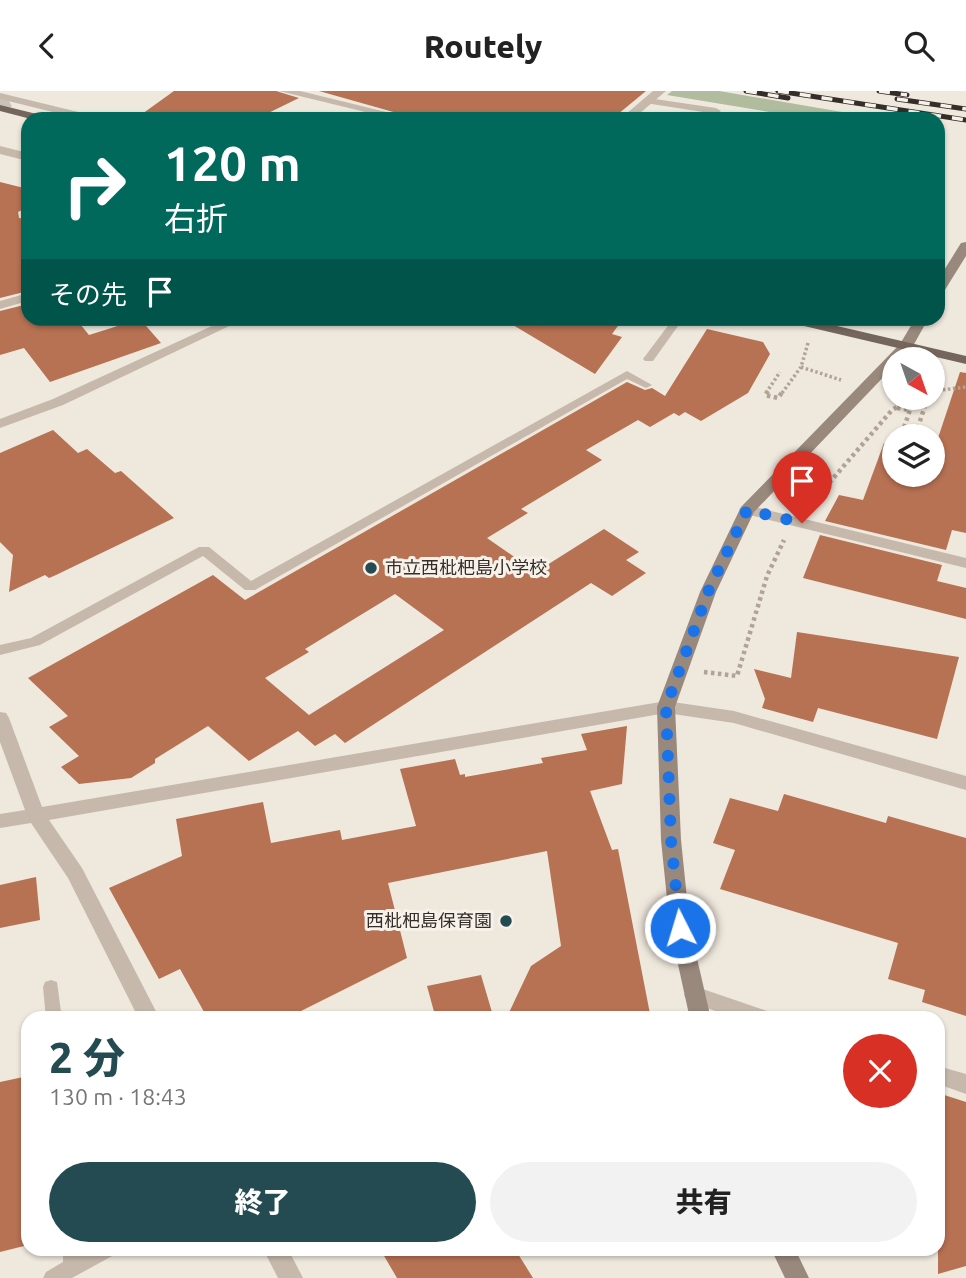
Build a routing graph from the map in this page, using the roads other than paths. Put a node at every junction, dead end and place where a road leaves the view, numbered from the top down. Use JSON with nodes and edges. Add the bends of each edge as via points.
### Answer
{"nodes":[{"id":1,"x":285,"y":91,"type":"edge"},
{"id":2,"x":656,"y":94,"type":"edge"},
{"id":3,"x":6,"y":101,"type":"edge"},
{"id":4,"x":678,"y":105,"type":"junction"},
{"id":5,"x":716,"y":111,"type":"dead end"},
{"id":6,"x":30,"y":112,"type":"edge"},
{"id":7,"x":60,"y":112,"type":"edge"},
{"id":8,"x":377,"y":112,"type":"edge"},
{"id":9,"x":634,"y":112,"type":"edge"},
{"id":10,"x":674,"y":112,"type":"edge"},
{"id":11,"x":0,"y":150,"type":"edge"},
{"id":12,"x":21,"y":155,"type":"edge"},
{"id":13,"x":966,"y":246,"type":"edge"},
{"id":14,"x":945,"y":280,"type":"edge"},
{"id":15,"x":21,"y":299,"type":"edge"},
{"id":16,"x":0,"y":305,"type":"edge"},
{"id":17,"x":222,"y":326,"type":"edge"},
{"id":18,"x":673,"y":326,"type":"edge"},
{"id":19,"x":822,"y":326,"type":"edge"},
{"id":20,"x":917,"y":326,"type":"edge"},
{"id":21,"x":906,"y":346,"type":"junction"},
{"id":22,"x":649,"y":359,"type":"dead end"},
{"id":23,"x":966,"y":360,"type":"edge"},
{"id":24,"x":646,"y":385,"type":"dead end"},
{"id":25,"x":0,"y":424,"type":"edge"},
{"id":26,"x":747,"y":510,"type":"junction"},
{"id":27,"x":966,"y":563,"type":"edge"},
{"id":28,"x":0,"y":650,"type":"edge"},
{"id":29,"x":666,"y":707,"type":"junction"},
{"id":30,"x":0,"y":717,"type":"edge"},
{"id":31,"x":966,"y":783,"type":"edge"},
{"id":32,"x":36,"y":815,"type":"junction"},
{"id":33,"x":0,"y":821,"type":"edge"},
{"id":34,"x":51,"y":988,"type":"dead end"},
{"id":35,"x":694,"y":995,"type":"junction"},
{"id":36,"x":53,"y":1011,"type":"edge"},
{"id":37,"x":146,"y":1011,"type":"edge"},
{"id":38,"x":699,"y":1011,"type":"edge"},
{"id":39,"x":742,"y":1011,"type":"edge"},
{"id":40,"x":945,"y":1077,"type":"edge"},
{"id":41,"x":966,"y":1084,"type":"edge"},
{"id":42,"x":279,"y":1256,"type":"edge"},
{"id":43,"x":786,"y":1256,"type":"edge"},
{"id":44,"x":73,"y":1258,"type":"edge"},
{"id":45,"x":53,"y":1278,"type":"edge"},
{"id":46,"x":291,"y":1278,"type":"edge"},
{"id":47,"x":797,"y":1278,"type":"edge"}],
"edges":[{"from":1,"to":8,"type":"street"},
{"from":2,"to":4,"type":"lane"},
{"from":2,"to":9,"type":"street"},
{"from":3,"to":6,"type":"main road"},
{"from":3,"to":7,"type":"street"},
{"from":4,"to":5,"type":"lane"},
{"from":4,"to":10,"type":"lane"},
{"from":11,"to":12,"type":"street"},
{"from":13,"to":14,"type":"main road"},
{"from":15,"to":16,"type":"street"},
{"from":17,"to":25,"type":"street"},
{"from":18,"to":22,"type":"lane"},
{"from":19,"to":21,"type":"main road"},
{"from":20,"to":21,"type":"main road"},
{"from":21,"to":23,"type":"main road"},
{"from":21,"to":26,"type":"main road"},
{"from":24,"to":28,"type":"lane","via":[[627,374],[250,587],[204,550],[35,642]]},
{"from":26,"to":27,"type":"street"},
{"from":26,"to":29,"type":"main road","via":[[708,592]]},
{"from":29,"to":31,"type":"street","via":[[734,717]]},
{"from":29,"to":32,"type":"street"},
{"from":29,"to":35,"type":"main road","via":[[671,840],[680,928]]},
{"from":30,"to":32,"type":"street"},
{"from":32,"to":33,"type":"street"},
{"from":32,"to":37,"type":"street","via":[[75,873]]},
{"from":34,"to":36,"type":"lane"},
{"from":35,"to":38,"type":"main road"},
{"from":35,"to":39,"type":"street"},
{"from":40,"to":41,"type":"street"},
{"from":42,"to":46,"type":"street"},
{"from":43,"to":47,"type":"main road"},
{"from":44,"to":45,"type":"lane"}]}
